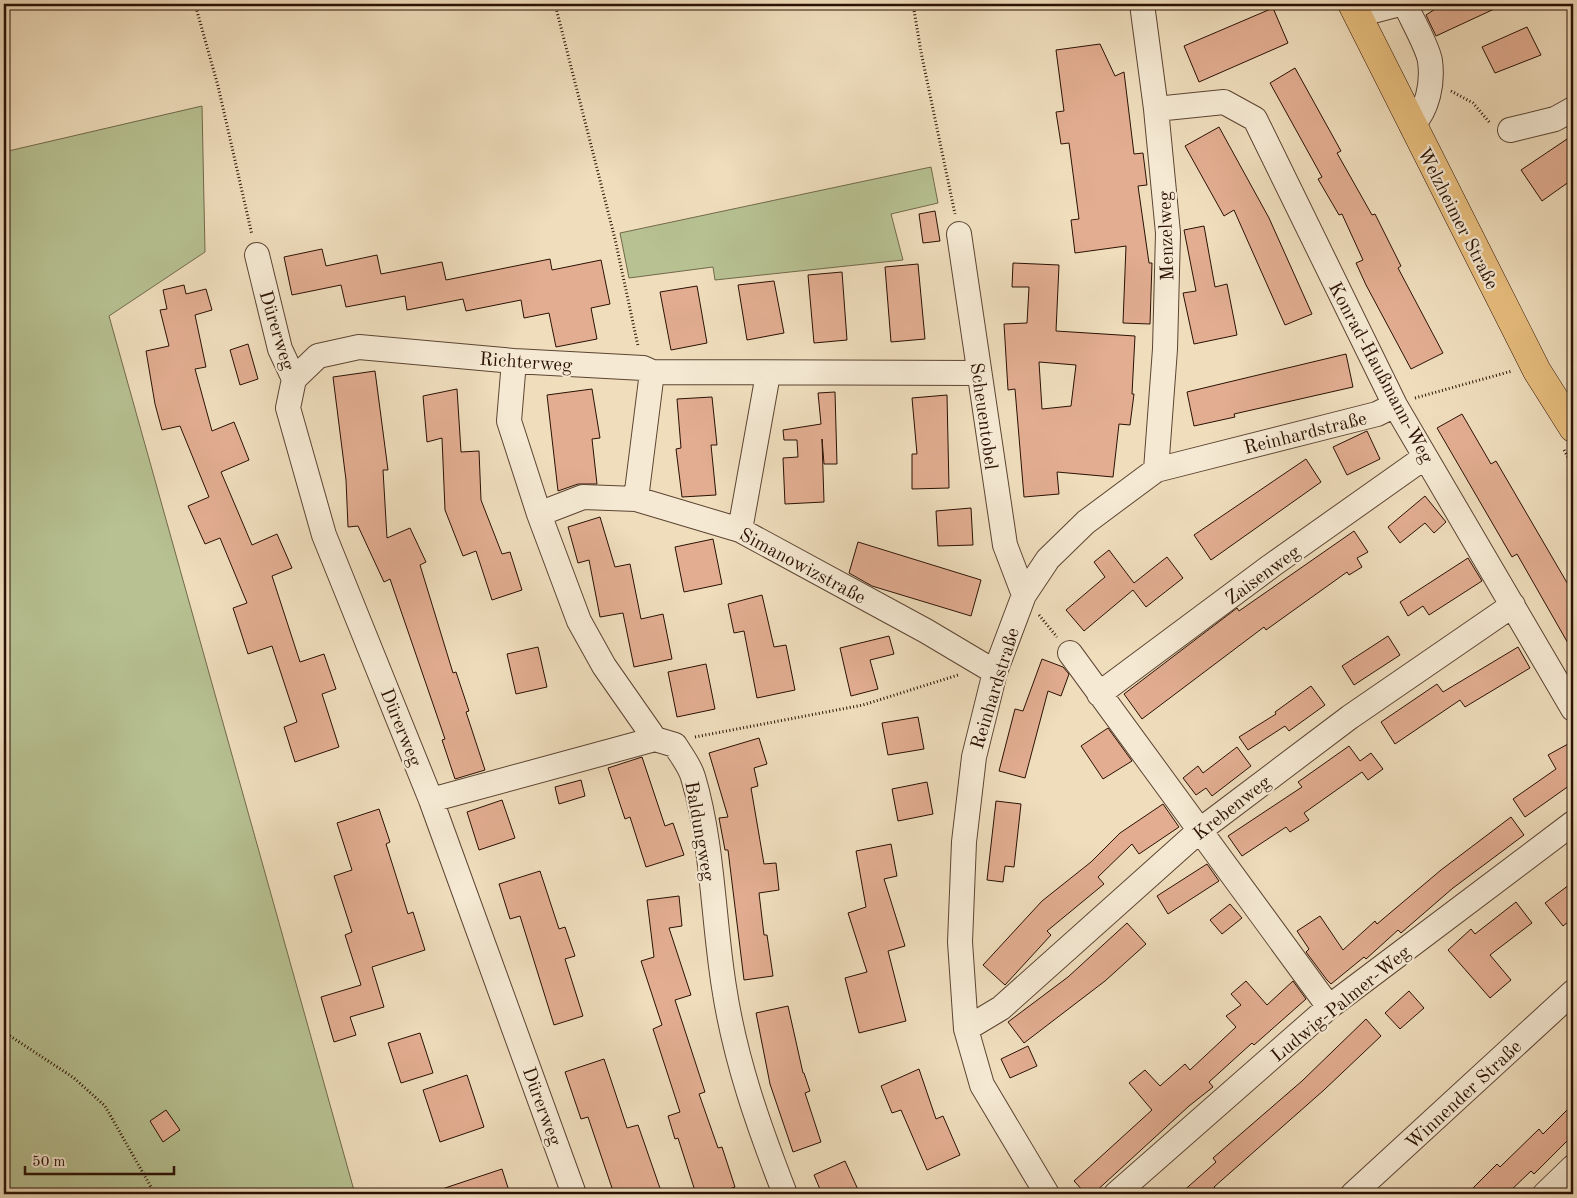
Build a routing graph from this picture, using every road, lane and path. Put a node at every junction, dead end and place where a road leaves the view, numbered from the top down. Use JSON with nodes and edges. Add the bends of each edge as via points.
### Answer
{"nodes":[{"id":1,"x":195,"y":4,"type":"edge"},
{"id":2,"x":555,"y":4,"type":"edge"},
{"id":3,"x":913,"y":4,"type":"edge"},
{"id":4,"x":1142,"y":4,"type":"edge"},
{"id":5,"x":1400,"y":4,"type":"edge"},
{"id":6,"x":1405,"y":4,"type":"edge"},
{"id":7,"x":1355,"y":9,"type":"edge"},
{"id":8,"x":1429,"y":84,"type":"junction"},
{"id":9,"x":1156,"y":109,"type":"junction"},
{"id":10,"x":1573,"y":109,"type":"edge"},
{"id":11,"x":1412,"y":126,"type":"junction"},
{"id":12,"x":1510,"y":130,"type":"joint"},
{"id":13,"x":959,"y":234,"type":"joint"},
{"id":14,"x":256,"y":255,"type":"joint"},
{"id":15,"x":514,"y":361,"type":"junction"},
{"id":16,"x":648,"y":370,"type":"junction"},
{"id":17,"x":1515,"y":370,"type":"dead end"},
{"id":18,"x":768,"y":374,"type":"junction"},
{"id":19,"x":979,"y":374,"type":"junction"},
{"id":20,"x":294,"y":379,"type":"junction"},
{"id":21,"x":1395,"y":405,"type":"junction"},
{"id":22,"x":1573,"y":428,"type":"edge"},
{"id":23,"x":1426,"y":456,"type":"junction"},
{"id":24,"x":1156,"y":470,"type":"junction"},
{"id":25,"x":636,"y":499,"type":"junction"},
{"id":26,"x":539,"y":514,"type":"junction"},
{"id":27,"x":740,"y":530,"type":"junction"},
{"id":28,"x":1024,"y":595,"type":"junction"},
{"id":29,"x":1513,"y":605,"type":"junction"},
{"id":30,"x":1070,"y":653,"type":"joint"},
{"id":31,"x":987,"y":668,"type":"junction"},
{"id":32,"x":1099,"y":694,"type":"junction"},
{"id":33,"x":1573,"y":709,"type":"edge"},
{"id":34,"x":665,"y":742,"type":"junction"},
{"id":35,"x":432,"y":800,"type":"junction"},
{"id":36,"x":1573,"y":823,"type":"edge"},
{"id":37,"x":1199,"y":831,"type":"junction"},
{"id":38,"x":1573,"y":992,"type":"edge"},
{"id":39,"x":1329,"y":1007,"type":"junction"},
{"id":40,"x":966,"y":1029,"type":"junction"},
{"id":41,"x":4,"y":1032,"type":"edge"},
{"id":42,"x":1573,"y":1167,"type":"edge"},
{"id":43,"x":1548,"y":1193,"type":"edge"},
{"id":44,"x":155,"y":1194,"type":"edge"},
{"id":45,"x":574,"y":1194,"type":"edge"},
{"id":46,"x":785,"y":1194,"type":"edge"},
{"id":47,"x":1047,"y":1194,"type":"edge"},
{"id":48,"x":1116,"y":1194,"type":"edge"},
{"id":49,"x":1353,"y":1194,"type":"edge"}],
"edges":[{"from":1,"to":14,"type":"path","via":[[218,86]]},
{"from":2,"to":16,"type":"path"},
{"from":3,"to":13,"type":"path"},
{"from":4,"to":9,"type":"street","name":"Menzelweg"},
{"from":5,"to":7,"type":"street"},
{"from":6,"to":8,"type":"street","via":[[1430,60]]},
{"from":7,"to":11,"type":"main road","name":"Welzheimer Straße"},
{"from":8,"to":11,"type":"street","via":[[1421,117]]},
{"from":8,"to":12,"type":"path","via":[[1473,103],[1490,124]]},
{"from":9,"to":21,"type":"street","name":"Konrad-Haußmann-Weg","via":[[1224,102],[1255,120]]},
{"from":9,"to":24,"type":"street","name":"Menzelweg","via":[[1168,233],[1165,349]]},
{"from":10,"to":12,"type":"street","via":[[1555,119]]},
{"from":11,"to":22,"type":"main road","name":"Welzheimer Straße","via":[[1537,372]]},
{"from":13,"to":19,"type":"street","name":"Scheuentobel"},
{"from":14,"to":20,"type":"street","name":"Dürerweg","via":[[280,349]]},
{"from":15,"to":16,"type":"street","name":"Richterweg"},
{"from":15,"to":20,"type":"street","name":"Richterweg","via":[[359,347],[318,356]]},
{"from":15,"to":26,"type":"street","name":"Baldungweg","via":[[509,421]]},
{"from":16,"to":18,"type":"street","name":"Richterweg"},
{"from":16,"to":25,"type":"street"},
{"from":17,"to":21,"type":"path"},
{"from":18,"to":19,"type":"street","name":"Richterweg"},
{"from":18,"to":27,"type":"street"},
{"from":19,"to":28,"type":"street","name":"Scheuentobel","via":[[1004,545]]},
{"from":20,"to":35,"type":"street","name":"Dürerweg","via":[[288,408],[324,535]]},
{"from":21,"to":23,"type":"street","name":"Konrad-Haußmann-Weg"},
{"from":21,"to":24,"type":"street","name":"Reinhardstraße","via":[[1377,414]]},
{"from":23,"to":29,"type":"street","name":"Konrad-Haußmann-Weg"},
{"from":23,"to":32,"type":"street","name":"Zaisenweg"},
{"from":24,"to":28,"type":"street","name":"Reinhardstraße","via":[[1086,522],[1048,559]]},
{"from":25,"to":26,"type":"street","name":"Simanowizstraße","via":[[583,498]]},
{"from":25,"to":27,"type":"street","name":"Simanowizstraße"},
{"from":26,"to":34,"type":"street","name":"Baldungweg","via":[[579,621],[604,666]]},
{"from":27,"to":31,"type":"street","name":"Simanowizstraße"},
{"from":28,"to":30,"type":"path"},
{"from":28,"to":31,"type":"street","name":"Reinhardstraße"},
{"from":29,"to":33,"type":"street","name":"Konrad-Haußmann-Weg"},
{"from":29,"to":37,"type":"street","name":"Krebenweg","via":[[1350,717]]},
{"from":30,"to":32,"type":"street"},
{"from":31,"to":34,"type":"path","via":[[863,705]]},
{"from":31,"to":40,"type":"street","name":"Reinhardstraße","via":[[964,842],[960,942]]},
{"from":32,"to":37,"type":"street"},
{"from":34,"to":35,"type":"street"},
{"from":34,"to":46,"type":"street","name":"Baldungweg","via":[[693,775],[703,819],[724,988],[741,1068],[755,1117]]},
{"from":35,"to":45,"type":"street","name":"Dürerweg"},
{"from":36,"to":39,"type":"street","name":"Ludwig-Palmer-Weg"},
{"from":37,"to":39,"type":"street"},
{"from":37,"to":40,"type":"street","name":"Krebenweg","via":[[1001,1008]]},
{"from":38,"to":49,"type":"street","name":"Winnender Straße"},
{"from":39,"to":48,"type":"street","name":"Ludwig-Palmer-Weg"},
{"from":40,"to":47,"type":"street","name":"Reinhardstraße","via":[[982,1085]]},
{"from":41,"to":44,"type":"path","via":[[74,1078],[105,1106]]},
{"from":42,"to":43,"type":"street"}]}
